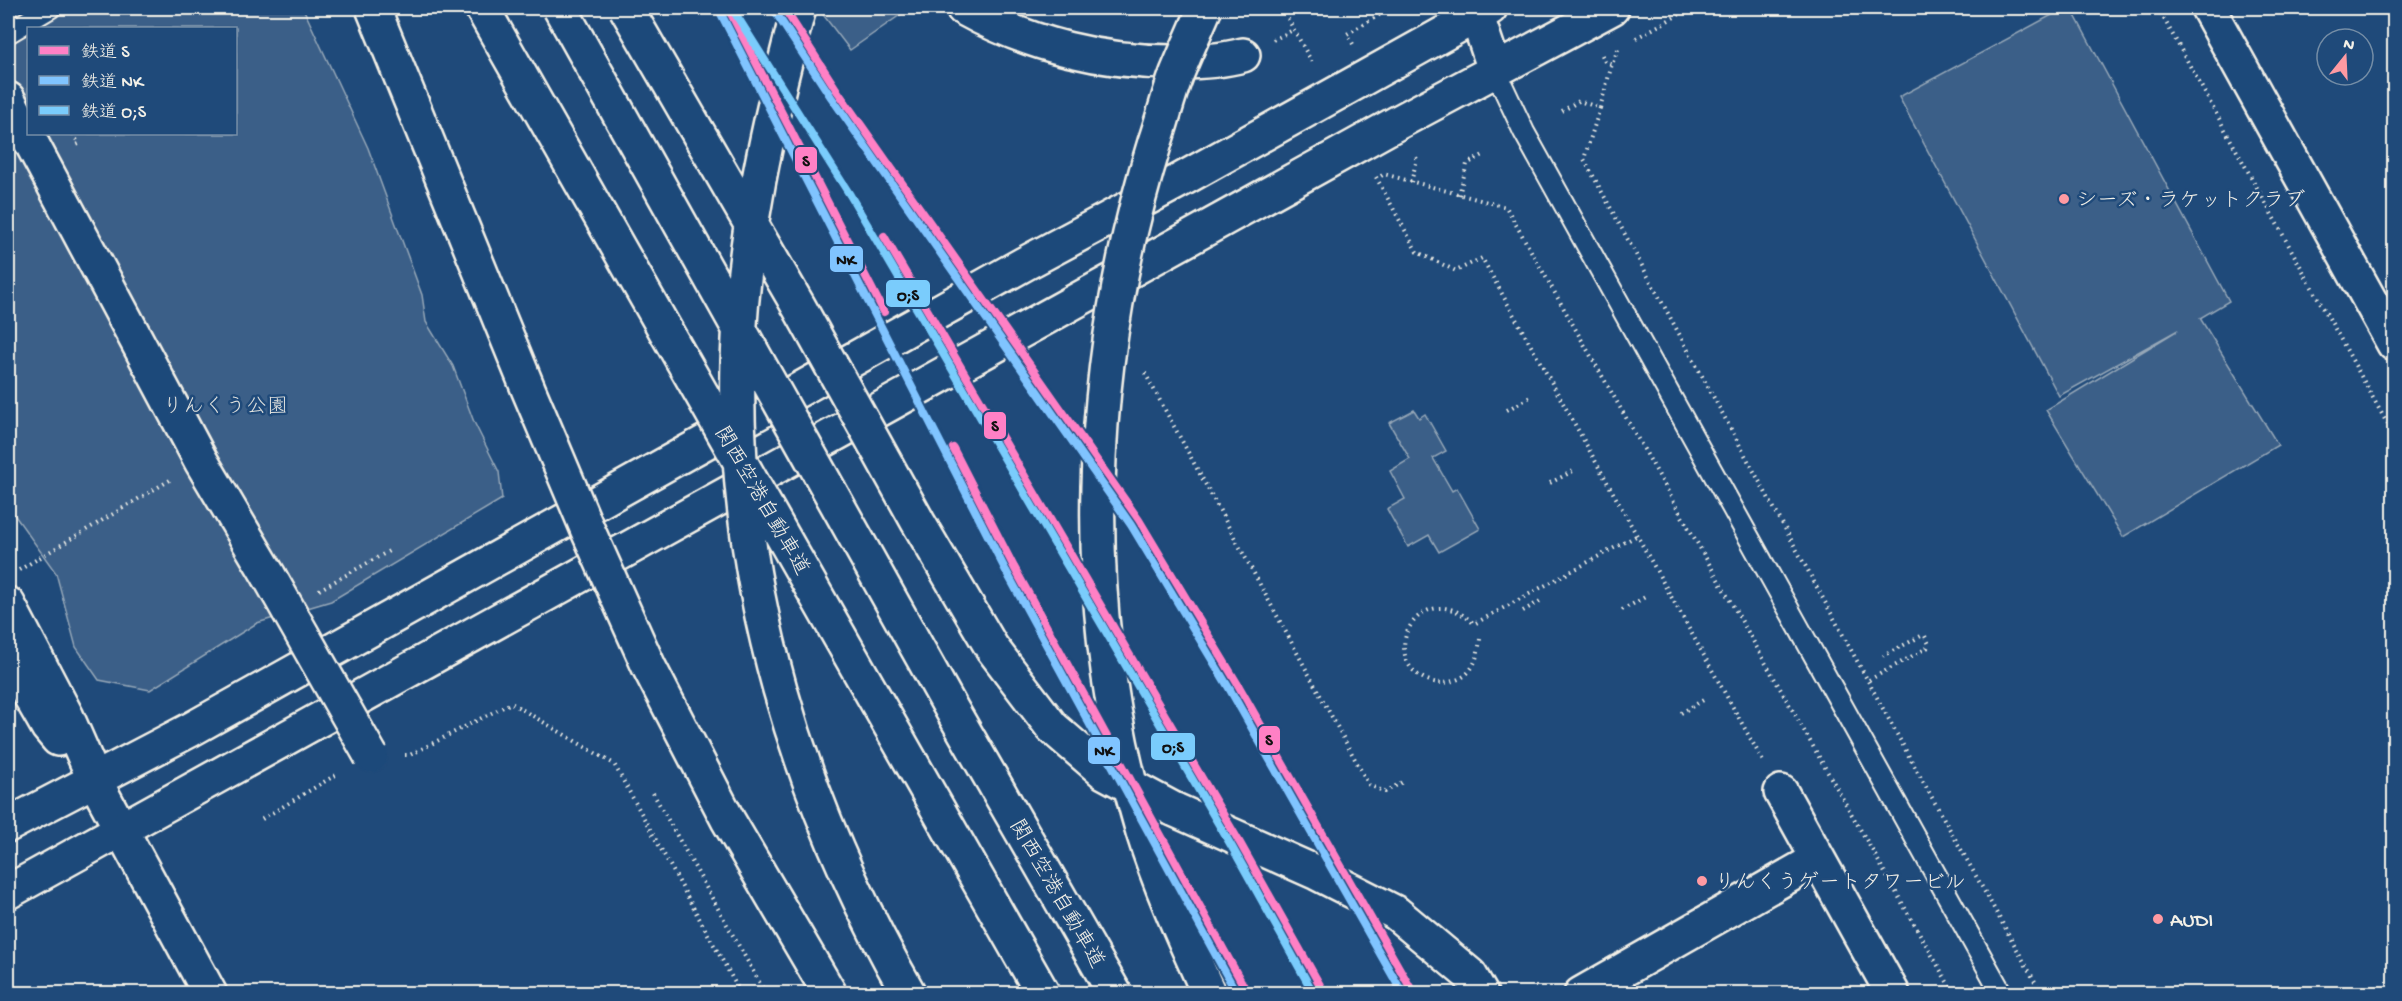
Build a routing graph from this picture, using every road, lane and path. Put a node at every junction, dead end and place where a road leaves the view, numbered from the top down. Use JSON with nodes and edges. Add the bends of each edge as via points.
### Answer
{"nodes":[{"id":1,"x":50,"y":8,"type":"edge"},
{"id":2,"x":373,"y":8,"type":"edge"},
{"id":3,"x":482,"y":8,"type":"edge"},
{"id":4,"x":560,"y":8,"type":"edge"},
{"id":5,"x":626,"y":8,"type":"edge"},
{"id":6,"x":799,"y":8,"type":"edge"},
{"id":7,"x":963,"y":8,"type":"edge"},
{"id":8,"x":1205,"y":8,"type":"edge"},
{"id":9,"x":1283,"y":8,"type":"edge"},
{"id":10,"x":1391,"y":8,"type":"edge"},
{"id":11,"x":1612,"y":8,"type":"edge"},
{"id":12,"x":1691,"y":8,"type":"edge"},
{"id":13,"x":2158,"y":8,"type":"edge"},
{"id":14,"x":2208,"y":8,"type":"edge"},
{"id":15,"x":1480,"y":10,"type":"edge"},
{"id":16,"x":8,"y":33,"type":"edge"},
{"id":17,"x":1353,"y":45,"type":"dead end"},
{"id":18,"x":1243,"y":55,"type":"dead end"},
{"id":19,"x":1316,"y":69,"type":"dead end"},
{"id":20,"x":1496,"y":70,"type":"junction"},
{"id":21,"x":8,"y":99,"type":"edge"},
{"id":22,"x":1600,"y":108,"type":"junction"},
{"id":23,"x":1562,"y":111,"type":"dead end"},
{"id":24,"x":27,"y":135,"type":"edge"},
{"id":25,"x":27,"y":135,"type":"edge"},
{"id":26,"x":74,"y":135,"type":"edge"},
{"id":27,"x":79,"y":144,"type":"dead end"},
{"id":28,"x":1411,"y":148,"type":"dead end"},
{"id":29,"x":1485,"y":154,"type":"dead end"},
{"id":30,"x":1371,"y":168,"type":"dead end"},
{"id":31,"x":1375,"y":179,"type":"dead end"},
{"id":32,"x":1411,"y":182,"type":"junction"},
{"id":33,"x":1459,"y":195,"type":"junction"},
{"id":34,"x":2394,"y":344,"type":"edge"},
{"id":35,"x":1143,"y":371,"type":"dead end"},
{"id":36,"x":1532,"y":396,"type":"dead end"},
{"id":37,"x":1507,"y":410,"type":"dead end"},
{"id":38,"x":2394,"y":436,"type":"edge"},
{"id":39,"x":201,"y":461,"type":"junction"},
{"id":40,"x":1575,"y":470,"type":"dead end"},
{"id":41,"x":1550,"y":483,"type":"dead end"},
{"id":42,"x":1638,"y":535,"type":"junction"},
{"id":43,"x":389,"y":551,"type":"dead end"},
{"id":44,"x":19,"y":570,"type":"dead end"},
{"id":45,"x":1647,"y":596,"type":"dead end"},
{"id":46,"x":1542,"y":600,"type":"dead end"},
{"id":47,"x":8,"y":604,"type":"edge"},
{"id":48,"x":287,"y":608,"type":"junction"},
{"id":49,"x":1622,"y":610,"type":"dead end"},
{"id":50,"x":1523,"y":611,"type":"dead end"},
{"id":51,"x":1480,"y":639,"type":"dead end"},
{"id":52,"x":1882,"y":656,"type":"dead end"},
{"id":53,"x":8,"y":657,"type":"edge"},
{"id":54,"x":1869,"y":680,"type":"junction"},
{"id":55,"x":1705,"y":699,"type":"dead end"},
{"id":56,"x":1681,"y":713,"type":"dead end"},
{"id":57,"x":371,"y":756,"type":"joint"},
{"id":58,"x":336,"y":775,"type":"dead end"},
{"id":59,"x":95,"y":781,"type":"junction"},
{"id":60,"x":1404,"y":782,"type":"dead end"},
{"id":61,"x":1781,"y":792,"type":"joint"},
{"id":62,"x":653,"y":793,"type":"dead end"},
{"id":63,"x":262,"y":819,"type":"dead end"},
{"id":64,"x":8,"y":825,"type":"edge"},
{"id":65,"x":121,"y":827,"type":"junction"},
{"id":66,"x":1818,"y":859,"type":"junction"},
{"id":67,"x":8,"y":892,"type":"edge"},
{"id":68,"x":210,"y":993,"type":"edge"},
{"id":69,"x":741,"y":993,"type":"edge"},
{"id":70,"x":766,"y":993,"type":"edge"},
{"id":71,"x":830,"y":993,"type":"edge"},
{"id":72,"x":909,"y":993,"type":"edge"},
{"id":73,"x":1043,"y":993,"type":"edge"},
{"id":74,"x":1115,"y":993,"type":"edge"},
{"id":75,"x":1209,"y":993,"type":"edge"},
{"id":76,"x":1481,"y":993,"type":"edge"},
{"id":77,"x":1581,"y":993,"type":"edge"},
{"id":78,"x":1893,"y":993,"type":"edge"},
{"id":79,"x":1954,"y":993,"type":"edge"},
{"id":80,"x":2002,"y":993,"type":"edge"},
{"id":81,"x":2042,"y":993,"type":"edge"}],
"edges":[{"from":1,"to":16,"type":"lane"},
{"from":2,"to":71,"type":"main road","bridge":true,"via":[[529,391],[649,667],[728,820]]},
{"from":3,"to":73,"type":"main road","name":"関西空港自動車道","bridge":true},
{"from":4,"to":74,"type":"main road","name":"関西空港自動車道","bridge":true,"via":[[952,710]]},
{"from":5,"to":76,"type":"main road","bridge":true,"via":[[992,648],[1052,727],[1104,772],[1173,809],[1396,913],[1470,975]]},
{"from":6,"to":72,"type":"main road","bridge":true,"via":[[758,176],[746,267],[738,361],[746,522],[760,611],[782,701],[810,783],[844,868]]},
{"from":7,"to":18,"type":"main road","via":[[1026,37],[1086,55],[1144,62],[1220,62]]},
{"from":8,"to":75,"type":"main road","bridge":true,"via":[[1176,75],[1142,183],[1116,300],[1102,404],[1098,520],[1103,634],[1117,728],[1144,833]]},
{"from":9,"to":19,"type":"path"},
{"from":10,"to":17,"type":"path","via":[[1347,34]]},
{"from":11,"to":20,"type":"main road"},
{"from":12,"to":22,"type":"path","via":[[1617,48]]},
{"from":13,"to":38,"type":"path"},
{"from":14,"to":34,"type":"main road"},
{"from":15,"to":20,"type":"main road"},
{"from":15,"to":59,"type":"main road","via":[[1179,181]]},
{"from":20,"to":65,"type":"main road"},
{"from":20,"to":80,"type":"lane","via":[[1524,132]]},
{"from":21,"to":24,"type":"main road"},
{"from":22,"to":23,"type":"path","via":[[1579,101]]},
{"from":22,"to":54,"type":"path","via":[[1584,159]]},
{"from":25,"to":39,"type":"main road"},
{"from":26,"to":27,"type":"path"},
{"from":28,"to":32,"type":"path","via":[[1417,159]]},
{"from":29,"to":33,"type":"path","via":[[1467,164]]},
{"from":30,"to":42,"type":"path","via":[[1417,252],[1456,271],[1482,258]]},
{"from":31,"to":32,"type":"path","via":[[1384,174]]},
{"from":32,"to":33,"type":"path"},
{"from":33,"to":79,"type":"path","via":[[1506,207]]},
{"from":35,"to":60,"type":"path","via":[[1369,785],[1385,792]]},
{"from":36,"to":37,"type":"path"},
{"from":39,"to":44,"type":"path"},
{"from":39,"to":48,"type":"main road","bridge":true},
{"from":40,"to":41,"type":"path"},
{"from":42,"to":51,"type":"path","via":[[1474,624],[1449,608],[1433,608],[1419,615],[1409,626],[1405,654],[1419,675],[1444,684],[1472,669],[1479,655]]},
{"from":42,"to":61,"type":"path"},
{"from":43,"to":48,"type":"path"},
{"from":45,"to":49,"type":"path"},
{"from":46,"to":50,"type":"path"},
{"from":47,"to":59,"type":"main road","via":[[67,717]]},
{"from":48,"to":57,"type":"main road","bridge":true},
{"from":52,"to":54,"type":"path","via":[[1921,636],[1929,644]]},
{"from":53,"to":59,"type":"main road","via":[[48,727]]},
{"from":54,"to":81,"type":"path"},
{"from":55,"to":56,"type":"path"},
{"from":57,"to":69,"type":"path","via":[[410,755],[512,703],[614,764]]},
{"from":58,"to":63,"type":"path"},
{"from":59,"to":64,"type":"main road"},
{"from":59,"to":65,"type":"main road"},
{"from":61,"to":66,"type":"main road"},
{"from":62,"to":70,"type":"path"},
{"from":65,"to":67,"type":"main road"},
{"from":65,"to":68,"type":"main road"},
{"from":66,"to":77,"type":"main road"},
{"from":66,"to":78,"type":"main road"}]}
